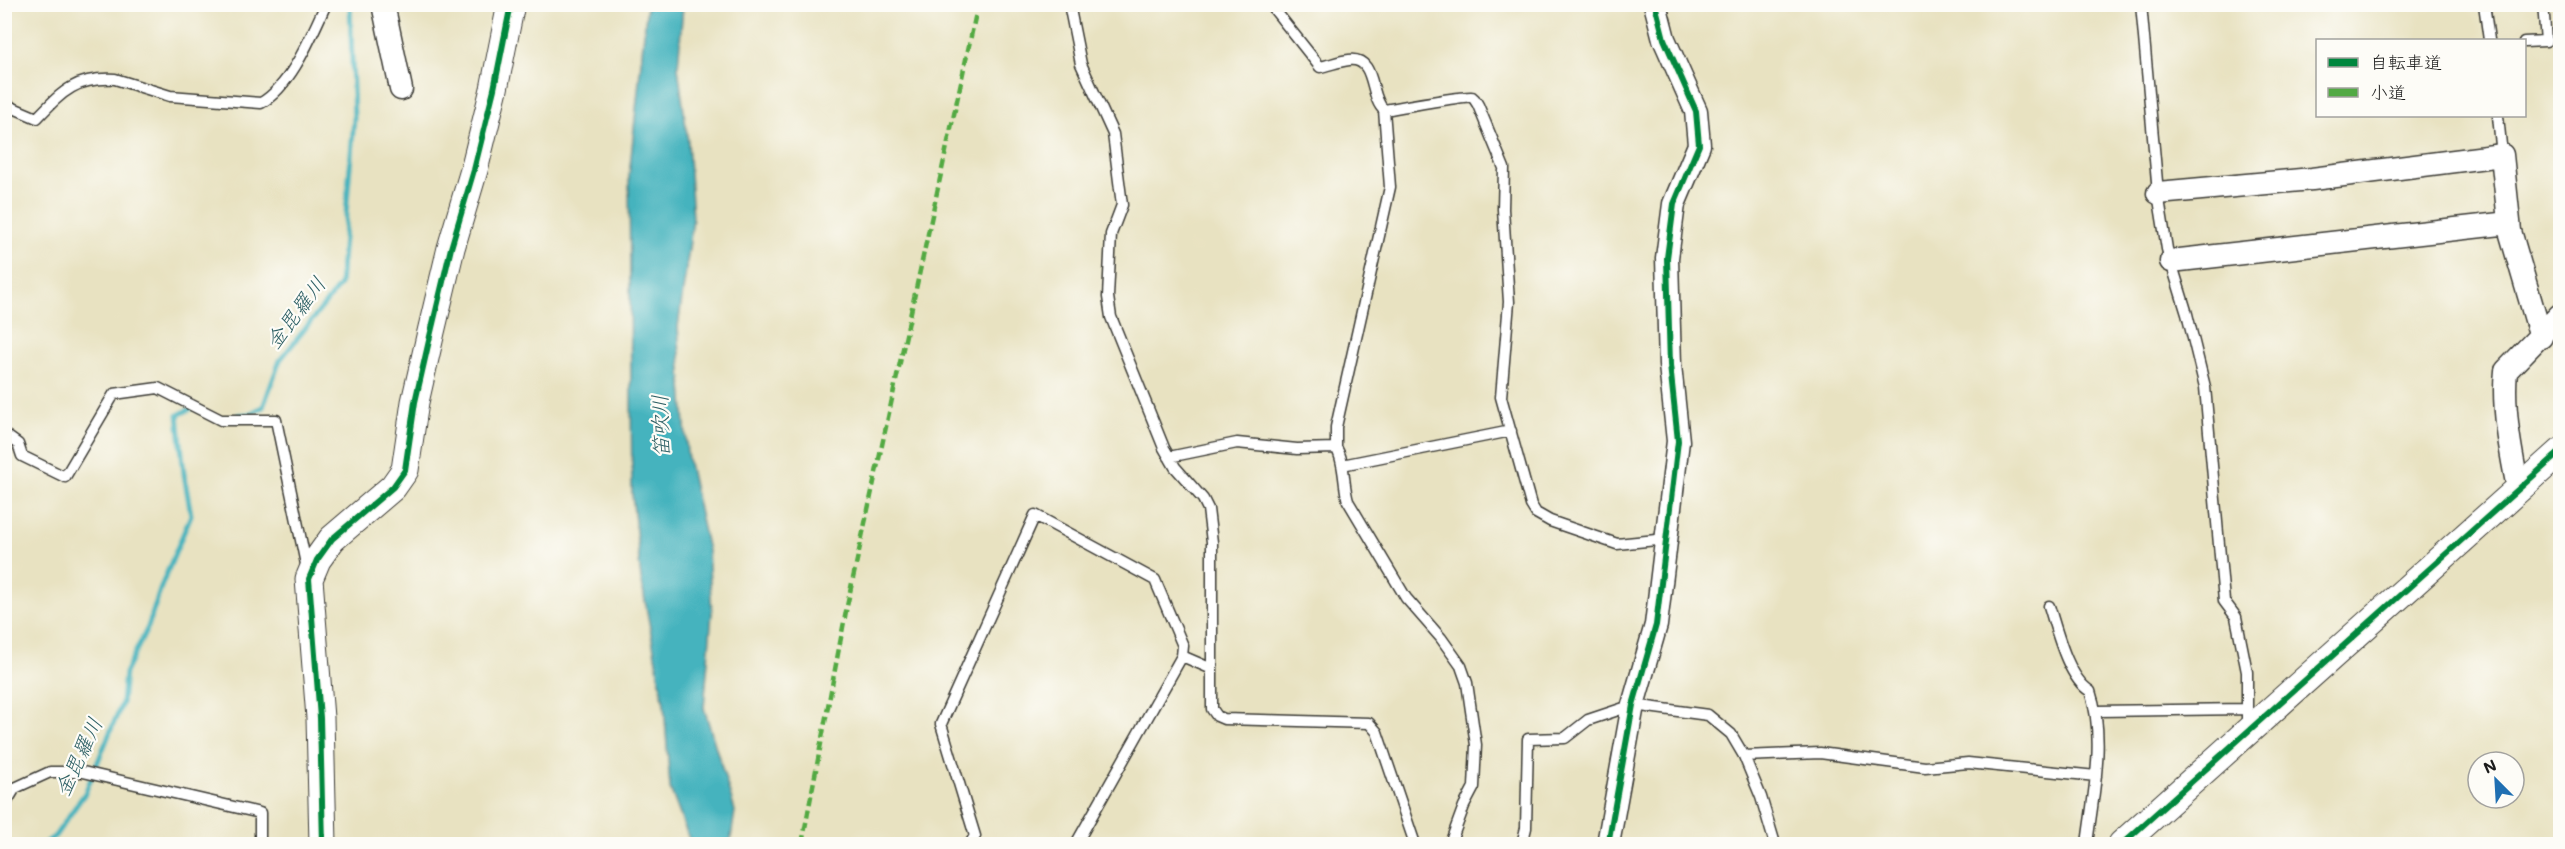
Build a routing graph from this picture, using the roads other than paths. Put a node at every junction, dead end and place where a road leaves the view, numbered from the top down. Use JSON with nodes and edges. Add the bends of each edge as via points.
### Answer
{"nodes":[{"id":1,"x":326,"y":4,"type":"edge"},
{"id":2,"x":383,"y":4,"type":"edge"},
{"id":3,"x":511,"y":4,"type":"edge"},
{"id":4,"x":1069,"y":4,"type":"edge"},
{"id":5,"x":1270,"y":4,"type":"edge"},
{"id":6,"x":1655,"y":4,"type":"edge"},
{"id":7,"x":2141,"y":4,"type":"edge"},
{"id":8,"x":2484,"y":4,"type":"edge"},
{"id":9,"x":2543,"y":4,"type":"edge"},
{"id":10,"x":2489,"y":39,"type":"edge"},
{"id":11,"x":2526,"y":42,"type":"edge"},
{"id":12,"x":401,"y":89,"type":"dead end"},
{"id":13,"x":4,"y":104,"type":"edge"},
{"id":14,"x":1384,"y":110,"type":"junction"},
{"id":15,"x":2498,"y":117,"type":"edge"},
{"id":16,"x":2502,"y":155,"type":"junction"},
{"id":17,"x":2158,"y":193,"type":"junction"},
{"id":18,"x":2510,"y":223,"type":"junction"},
{"id":19,"x":2171,"y":261,"type":"junction"},
{"id":20,"x":2560,"y":315,"type":"edge"},
{"id":21,"x":2541,"y":336,"type":"junction"},
{"id":22,"x":1510,"y":431,"type":"junction"},
{"id":23,"x":4,"y":434,"type":"edge"},
{"id":24,"x":1336,"y":448,"type":"junction"},
{"id":25,"x":2560,"y":452,"type":"edge"},
{"id":26,"x":1169,"y":457,"type":"junction"},
{"id":27,"x":1342,"y":465,"type":"junction"},
{"id":28,"x":2518,"y":488,"type":"junction"},
{"id":29,"x":1666,"y":539,"type":"junction"},
{"id":30,"x":309,"y":579,"type":"junction"},
{"id":31,"x":2049,"y":606,"type":"dead end"},
{"id":32,"x":1182,"y":656,"type":"junction"},
{"id":33,"x":1212,"y":669,"type":"junction"},
{"id":34,"x":1633,"y":705,"type":"junction"},
{"id":35,"x":2097,"y":711,"type":"junction"},
{"id":36,"x":2247,"y":722,"type":"junction"},
{"id":37,"x":1744,"y":756,"type":"junction"},
{"id":38,"x":2096,"y":776,"type":"junction"},
{"id":39,"x":4,"y":806,"type":"edge"},
{"id":40,"x":260,"y":844,"type":"edge"},
{"id":41,"x":323,"y":844,"type":"edge"},
{"id":42,"x":970,"y":844,"type":"edge"},
{"id":43,"x":1076,"y":844,"type":"edge"},
{"id":44,"x":1415,"y":844,"type":"edge"},
{"id":45,"x":1450,"y":844,"type":"edge"},
{"id":46,"x":1522,"y":844,"type":"edge"},
{"id":47,"x":1608,"y":844,"type":"edge"},
{"id":48,"x":1775,"y":844,"type":"edge"},
{"id":49,"x":2087,"y":844,"type":"edge"},
{"id":50,"x":2122,"y":844,"type":"edge"}],
"edges":[{"from":1,"to":13,"type":"lane","via":[[294,68],[261,103],[170,96],[106,79],[65,89],[37,118]]},
{"from":2,"to":12,"type":"street"},
{"from":3,"to":30,"type":"street","via":[[494,89],[420,379],[405,470],[393,487],[332,538]]},
{"from":4,"to":26,"type":"lane","via":[[1081,64],[1113,134],[1122,205],[1111,234],[1111,317]]},
{"from":5,"to":14,"type":"lane","via":[[1320,67],[1351,59],[1360,62],[1370,72],[1375,95]]},
{"from":6,"to":29,"type":"street","via":[[1664,39],[1696,111],[1699,144],[1674,204],[1667,258],[1670,365],[1678,441]]},
{"from":7,"to":17,"type":"lane"},
{"from":8,"to":10,"type":"lane"},
{"from":9,"to":11,"type":"lane","via":[[2546,41]]},
{"from":14,"to":22,"type":"lane","via":[[1472,97],[1501,155],[1509,302],[1501,397]]},
{"from":14,"to":24,"type":"lane","via":[[1390,187],[1336,427]]},
{"from":15,"to":16,"type":"lane"},
{"from":16,"to":17,"type":"street"},
{"from":16,"to":18,"type":"street"},
{"from":17,"to":19,"type":"lane"},
{"from":18,"to":19,"type":"street"},
{"from":18,"to":21,"type":"street"},
{"from":19,"to":36,"type":"lane","via":[[2205,387],[2224,601],[2236,618],[2247,672]]},
{"from":20,"to":21,"type":"street"},
{"from":21,"to":28,"type":"street","via":[[2506,371],[2505,395]]},
{"from":22,"to":27,"type":"lane"},
{"from":22,"to":29,"type":"lane","via":[[1536,513],[1617,544]]},
{"from":23,"to":30,"type":"lane","via":[[18,444],[21,456],[65,477],[114,394],[158,388],[221,420],[276,420]]},
{"from":24,"to":26,"type":"lane","via":[[1237,443]]},
{"from":24,"to":27,"type":"lane"},
{"from":25,"to":28,"type":"street"},
{"from":26,"to":33,"type":"lane","via":[[1208,509],[1212,542]]},
{"from":27,"to":45,"type":"lane","via":[[1348,501],[1406,598],[1441,638],[1461,666],[1467,683],[1476,746],[1474,787]]},
{"from":28,"to":36,"type":"street"},
{"from":29,"to":34,"type":"street","via":[[1656,625]]},
{"from":30,"to":41,"type":"street","via":[[320,718]]},
{"from":31,"to":35,"type":"lane","via":[[2080,684],[2090,691]]},
{"from":32,"to":33,"type":"lane"},
{"from":32,"to":42,"type":"lane","via":[[1183,646],[1155,580],[1035,514],[941,724],[975,836]]},
{"from":32,"to":43,"type":"lane"},
{"from":33,"to":44,"type":"lane","via":[[1212,709],[1224,719],[1369,723],[1377,732]]},
{"from":34,"to":37,"type":"lane","via":[[1708,715],[1731,734]]},
{"from":34,"to":46,"type":"lane","via":[[1588,720],[1565,738],[1528,739],[1526,828]]},
{"from":34,"to":47,"type":"street"},
{"from":35,"to":36,"type":"lane"},
{"from":35,"to":38,"type":"lane"},
{"from":36,"to":50,"type":"street"},
{"from":37,"to":38,"type":"lane","via":[[1820,753],[1925,767],[1968,763]]},
{"from":37,"to":48,"type":"lane"},
{"from":38,"to":49,"type":"lane"},
{"from":39,"to":40,"type":"lane","via":[[15,788],[50,772],[83,772],[260,813]]}]}
